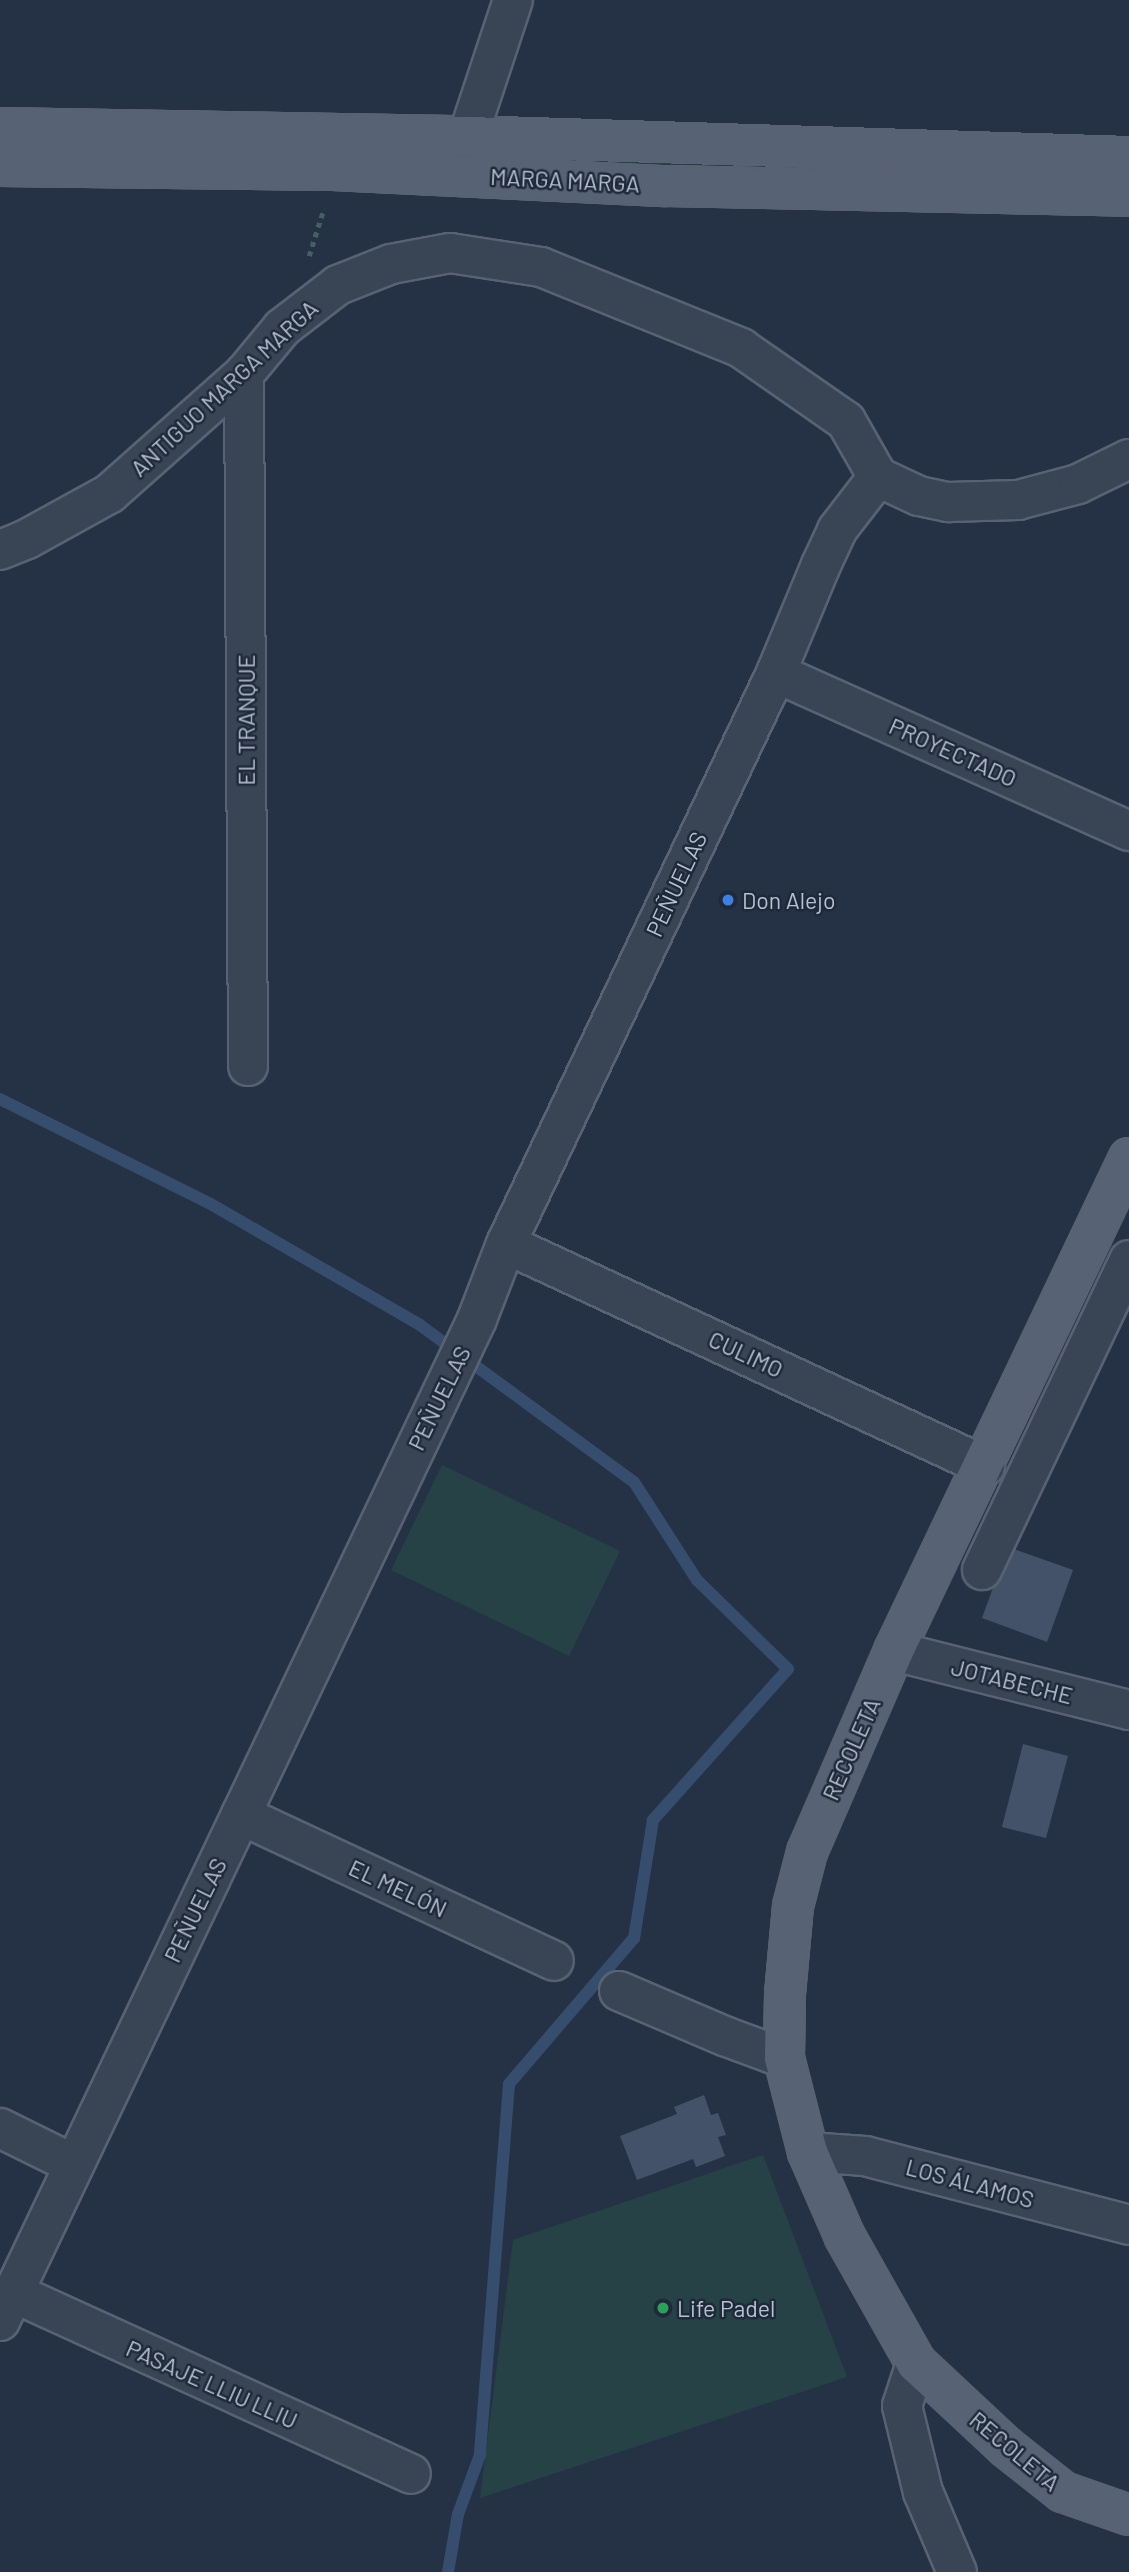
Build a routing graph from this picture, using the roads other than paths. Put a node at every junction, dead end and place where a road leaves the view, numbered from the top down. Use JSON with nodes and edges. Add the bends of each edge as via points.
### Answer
{"nodes":[{"id":1,"x":513,"y":0,"type":"edge"},
{"id":2,"x":0,"y":128,"type":"edge"},
{"id":3,"x":468,"y":136,"type":"junction"},
{"id":4,"x":1129,"y":157,"type":"edge"},
{"id":5,"x":0,"y":166,"type":"edge"},
{"id":6,"x":1129,"y":196,"type":"edge"},
{"id":7,"x":244,"y":373,"type":"junction"},
{"id":8,"x":1129,"y":459,"type":"edge"},
{"id":9,"x":878,"y":478,"type":"junction"},
{"id":10,"x":0,"y":550,"type":"edge"},
{"id":11,"x":776,"y":673,"type":"junction"},
{"id":12,"x":1129,"y":831,"type":"edge"},
{"id":13,"x":248,"y":1066,"type":"dead end"},
{"id":14,"x":1125,"y":1175,"type":"edge"},
{"id":15,"x":506,"y":1244,"type":"junction"},
{"id":16,"x":1129,"y":1260,"type":"edge"},
{"id":17,"x":985,"y":1466,"type":"junction"},
{"id":18,"x":982,"y":1570,"type":"dead end"},
{"id":19,"x":894,"y":1651,"type":"junction"},
{"id":20,"x":1129,"y":1710,"type":"edge"},
{"id":21,"x":241,"y":1815,"type":"junction"},
{"id":22,"x":554,"y":1961,"type":"dead end"},
{"id":23,"x":618,"y":1990,"type":"dead end"},
{"id":24,"x":784,"y":2058,"type":"junction"},
{"id":25,"x":0,"y":2128,"type":"edge"},
{"id":26,"x":808,"y":2152,"type":"junction"},
{"id":27,"x":73,"y":2164,"type":"junction"},
{"id":28,"x":1129,"y":2225,"type":"edge"},
{"id":29,"x":7,"y":2307,"type":"edge"},
{"id":30,"x":916,"y":2363,"type":"junction"},
{"id":31,"x":411,"y":2474,"type":"dead end"},
{"id":32,"x":1129,"y":2515,"type":"edge"},
{"id":33,"x":957,"y":2572,"type":"edge"}],
"edges":[{"from":1,"to":3,"type":"street"},
{"from":2,"to":3,"type":"main road","name":"MARGA MARGA"},
{"from":3,"to":4,"type":"main road","name":"MARGA MARGA"},
{"from":5,"to":6,"type":"main road","name":"MARGA MARGA","via":[[333,170],[666,186]]},
{"from":7,"to":9,"type":"street","name":"ANTIGUO MARGA MARGA","via":[[300,311],[338,285],[391,264],[450,253],[541,267],[741,348],[846,421]]},
{"from":7,"to":10,"type":"street","name":"ANTIGUO MARGA MARGA","via":[[109,494]]},
{"from":7,"to":13,"type":"street","name":"EL TRANQUE"},
{"from":8,"to":9,"type":"street","via":[[1078,484],[1018,500],[948,502],[919,496]]},
{"from":9,"to":11,"type":"street","name":"PEÑUELAS","via":[[837,530]]},
{"from":11,"to":12,"type":"street","name":"PROYECTADO"},
{"from":11,"to":15,"type":"street","name":"PEÑUELAS"},
{"from":14,"to":17,"type":"main road","name":"RECOLETA"},
{"from":15,"to":17,"type":"street","name":"CULIMO"},
{"from":15,"to":21,"type":"street","name":"PEÑUELAS","via":[[477,1319]]},
{"from":16,"to":18,"type":"street"},
{"from":17,"to":19,"type":"main road","name":"RECOLETA"},
{"from":19,"to":20,"type":"street","name":"JOTABECHE"},
{"from":19,"to":24,"type":"main road","name":"RECOLETA","via":[[807,1852],[793,1906]]},
{"from":21,"to":22,"type":"street","name":"EL MELÓN"},
{"from":21,"to":27,"type":"street","name":"PEÑUELAS"},
{"from":23,"to":24,"type":"street"},
{"from":24,"to":26,"type":"main road","name":"RECOLETA"},
{"from":25,"to":27,"type":"street"},
{"from":26,"to":28,"type":"street","name":"LOS ÁLAMOS","via":[[865,2156]]},
{"from":26,"to":30,"type":"main road","name":"RECOLETA","via":[[858,2264]]},
{"from":27,"to":29,"type":"street","name":"PEÑUELAS"},
{"from":29,"to":31,"type":"street","name":"PASAJE LLIU LLIU"},
{"from":30,"to":32,"type":"main road","name":"RECOLETA","via":[[1006,2447],[1063,2492]]},
{"from":30,"to":33,"type":"street","via":[[902,2406],[923,2492]]}]}
